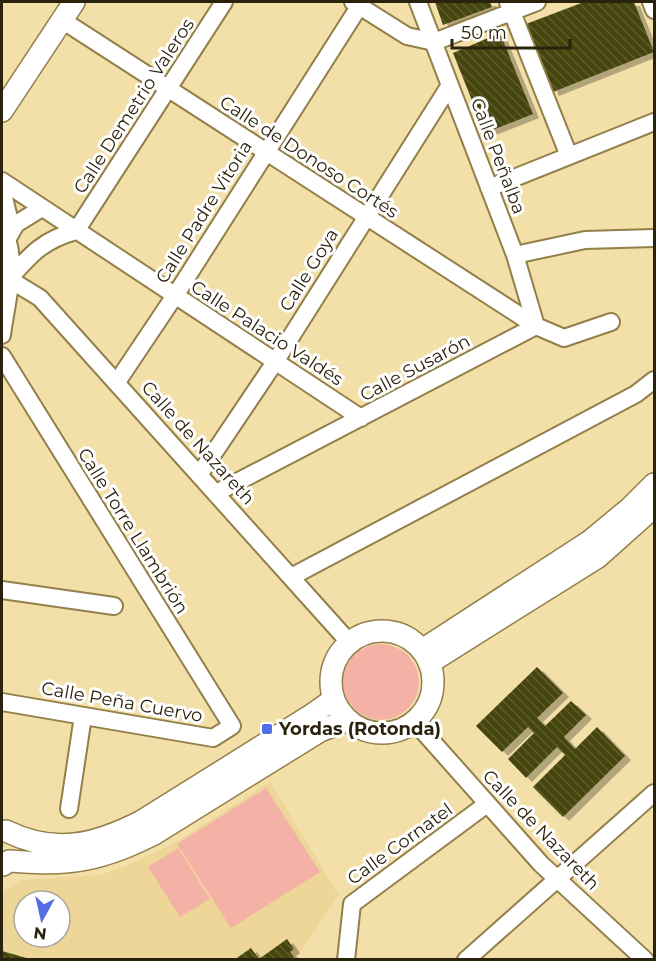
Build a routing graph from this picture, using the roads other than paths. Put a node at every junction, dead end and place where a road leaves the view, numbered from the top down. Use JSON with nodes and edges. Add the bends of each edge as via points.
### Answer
{"nodes":[{"id":1,"x":74,"y":2,"type":"edge"},
{"id":2,"x":224,"y":2,"type":"edge"},
{"id":3,"x":418,"y":2,"type":"edge"},
{"id":4,"x":537,"y":2,"type":"edge"},
{"id":5,"x":651,"y":2,"type":"edge"},
{"id":6,"x":358,"y":3,"type":"edge"},
{"id":7,"x":509,"y":7,"type":"edge"},
{"id":8,"x":654,"y":10,"type":"edge"},
{"id":9,"x":62,"y":21,"type":"junction"},
{"id":10,"x":434,"y":42,"type":"junction"},
{"id":11,"x":450,"y":85,"type":"junction"},
{"id":12,"x":169,"y":90,"type":"junction"},
{"id":13,"x":2,"y":111,"type":"edge"},
{"id":14,"x":654,"y":122,"type":"edge"},
{"id":15,"x":265,"y":152,"type":"junction"},
{"id":16,"x":569,"y":156,"type":"junction"},
{"id":17,"x":2,"y":181,"type":"edge"},
{"id":18,"x":489,"y":188,"type":"junction"},
{"id":19,"x":2,"y":190,"type":"edge"},
{"id":20,"x":42,"y":208,"type":"junction"},
{"id":21,"x":366,"y":217,"type":"junction"},
{"id":22,"x":76,"y":231,"type":"junction"},
{"id":23,"x":5,"y":233,"type":"edge"},
{"id":24,"x":654,"y":238,"type":"edge"},
{"id":25,"x":35,"y":251,"type":"junction"},
{"id":26,"x":515,"y":255,"type":"junction"},
{"id":27,"x":9,"y":279,"type":"junction"},
{"id":28,"x":175,"y":297,"type":"junction"},
{"id":29,"x":611,"y":321,"type":"dead end"},
{"id":30,"x":536,"y":326,"type":"junction"},
{"id":31,"x":2,"y":335,"type":"edge"},
{"id":32,"x":2,"y":356,"type":"edge"},
{"id":33,"x":275,"y":362,"type":"junction"},
{"id":34,"x":654,"y":380,"type":"edge"},
{"id":35,"x":117,"y":382,"type":"junction"},
{"id":36,"x":361,"y":418,"type":"junction"},
{"id":37,"x":199,"y":475,"type":"junction"},
{"id":38,"x":654,"y":483,"type":"edge"},
{"id":39,"x":216,"y":493,"type":"junction"},
{"id":40,"x":654,"y":507,"type":"edge"},
{"id":41,"x":291,"y":578,"type":"junction"},
{"id":42,"x":2,"y":590,"type":"edge"},
{"id":43,"x":114,"y":606,"type":"dead end"},
{"id":44,"x":349,"y":642,"type":"junction"},
{"id":45,"x":426,"y":656,"type":"junction"},
{"id":46,"x":334,"y":699,"type":"junction"},
{"id":47,"x":2,"y":702,"type":"edge"},
{"id":48,"x":83,"y":716,"type":"junction"},
{"id":49,"x":348,"y":720,"type":"junction"},
{"id":50,"x":414,"y":721,"type":"junction"},
{"id":51,"x":232,"y":726,"type":"joint"},
{"id":52,"x":654,"y":793,"type":"edge"},
{"id":53,"x":487,"y":804,"type":"junction"},
{"id":54,"x":69,"y":810,"type":"dead end"},
{"id":55,"x":4,"y":829,"type":"edge"},
{"id":56,"x":2,"y":866,"type":"edge"},
{"id":57,"x":558,"y":880,"type":"junction"},
{"id":58,"x":634,"y":956,"type":"edge"},
{"id":59,"x":346,"y":960,"type":"edge"},
{"id":60,"x":466,"y":960,"type":"edge"}],
"edges":[{"from":1,"to":9,"type":"main road"},
{"from":2,"to":12,"type":"street","name":"Calle Demetrio Valeros"},
{"from":3,"to":10,"type":"street","name":"Calle Peñalba"},
{"from":4,"to":7,"type":"street"},
{"from":5,"to":8,"type":"street"},
{"from":6,"to":10,"type":"street","via":[[407,36]]},
{"from":6,"to":15,"type":"street","name":"Calle Padre Vitoria"},
{"from":7,"to":10,"type":"street"},
{"from":7,"to":16,"type":"street"},
{"from":9,"to":12,"type":"street","name":"Calle de Donoso Cortés"},
{"from":9,"to":13,"type":"main road"},
{"from":10,"to":11,"type":"street","name":"Calle Peñalba"},
{"from":11,"to":18,"type":"street","name":"Calle Peñalba"},
{"from":11,"to":21,"type":"street","name":"Calle Goya"},
{"from":12,"to":15,"type":"street","name":"Calle de Donoso Cortés"},
{"from":12,"to":22,"type":"street","name":"Calle Demetrio Valeros"},
{"from":14,"to":16,"type":"street"},
{"from":15,"to":21,"type":"street","name":"Calle de Donoso Cortés"},
{"from":15,"to":28,"type":"street","name":"Calle Padre Vitoria"},
{"from":16,"to":18,"type":"street"},
{"from":17,"to":20,"type":"street","name":"Calle Palacio Valdés"},
{"from":18,"to":26,"type":"street","name":"Calle Peñalba"},
{"from":19,"to":23,"type":"street","via":[[9,218]]},
{"from":20,"to":22,"type":"street","name":"Calle Palacio Valdés"},
{"from":20,"to":23,"type":"street"},
{"from":21,"to":30,"type":"street","name":"Calle de Donoso Cortés"},
{"from":21,"to":33,"type":"street","name":"Calle Goya"},
{"from":22,"to":25,"type":"street","via":[[57,236]]},
{"from":22,"to":28,"type":"street","name":"Calle Palacio Valdés"},
{"from":23,"to":25,"type":"street","via":[[22,247]]},
{"from":23,"to":27,"type":"street","via":[[10,248]]},
{"from":24,"to":26,"type":"street","via":[[585,240]]},
{"from":25,"to":27,"type":"street"},
{"from":26,"to":30,"type":"street","name":"Calle Peñalba"},
{"from":27,"to":31,"type":"street"},
{"from":27,"to":35,"type":"street","name":"Calle de Nazareth","via":[[40,298]]},
{"from":28,"to":33,"type":"street","name":"Calle Palacio Valdés"},
{"from":28,"to":35,"type":"street","name":"Calle Padre Vitoria"},
{"from":29,"to":30,"type":"street","name":"Calle de Donoso Cortés","via":[[564,338]]},
{"from":30,"to":36,"type":"street","name":"Calle Susarón"},
{"from":32,"to":51,"type":"street","name":"Calle Torre Llambrión"},
{"from":33,"to":36,"type":"street","name":"Calle Palacio Valdés"},
{"from":33,"to":37,"type":"street","name":"Calle Goya"},
{"from":34,"to":41,"type":"street","via":[[627,399]]},
{"from":35,"to":37,"type":"street","name":"Calle de Nazareth"},
{"from":36,"to":39,"type":"street","name":"Calle Susarón"},
{"from":37,"to":39,"type":"street","name":"Calle de Nazareth"},
{"from":38,"to":45,"type":"main road","via":[[590,541]]},
{"from":39,"to":41,"type":"street","name":"Calle de Nazareth"},
{"from":40,"to":45,"type":"main road","via":[[598,557]]},
{"from":41,"to":44,"type":"street","name":"Calle de Nazareth"},
{"from":42,"to":43,"type":"street"},
{"from":44,"to":45,"type":"main road","via":[[363,634],[395,632],[410,639]]},
{"from":44,"to":46,"type":"main road","via":[[332,668]]},
{"from":45,"to":50,"type":"main road","via":[[432,689],[429,702]]},
{"from":46,"to":49,"type":"main road"},
{"from":46,"to":55,"type":"main road","via":[[122,831],[84,842],[45,845]]},
{"from":47,"to":48,"type":"street","name":"Calle Peña Cuervo"},
{"from":48,"to":51,"type":"street","name":"Calle Peña Cuervo","via":[[213,738]]},
{"from":48,"to":54,"type":"street"},
{"from":49,"to":50,"type":"main road","via":[[380,732]]},
{"from":49,"to":56,"type":"main road","via":[[320,731],[129,847],[86,860],[9,861]]},
{"from":50,"to":53,"type":"street","name":"Calle de Nazareth"},
{"from":52,"to":57,"type":"street"},
{"from":53,"to":57,"type":"street","name":"Calle de Nazareth"},
{"from":53,"to":59,"type":"street","name":"Calle Cornatel","via":[[352,904]]},
{"from":55,"to":56,"type":"main road","via":[[10,849]]},
{"from":57,"to":58,"type":"street","name":"Calle de Nazareth"},
{"from":57,"to":60,"type":"street"}]}
